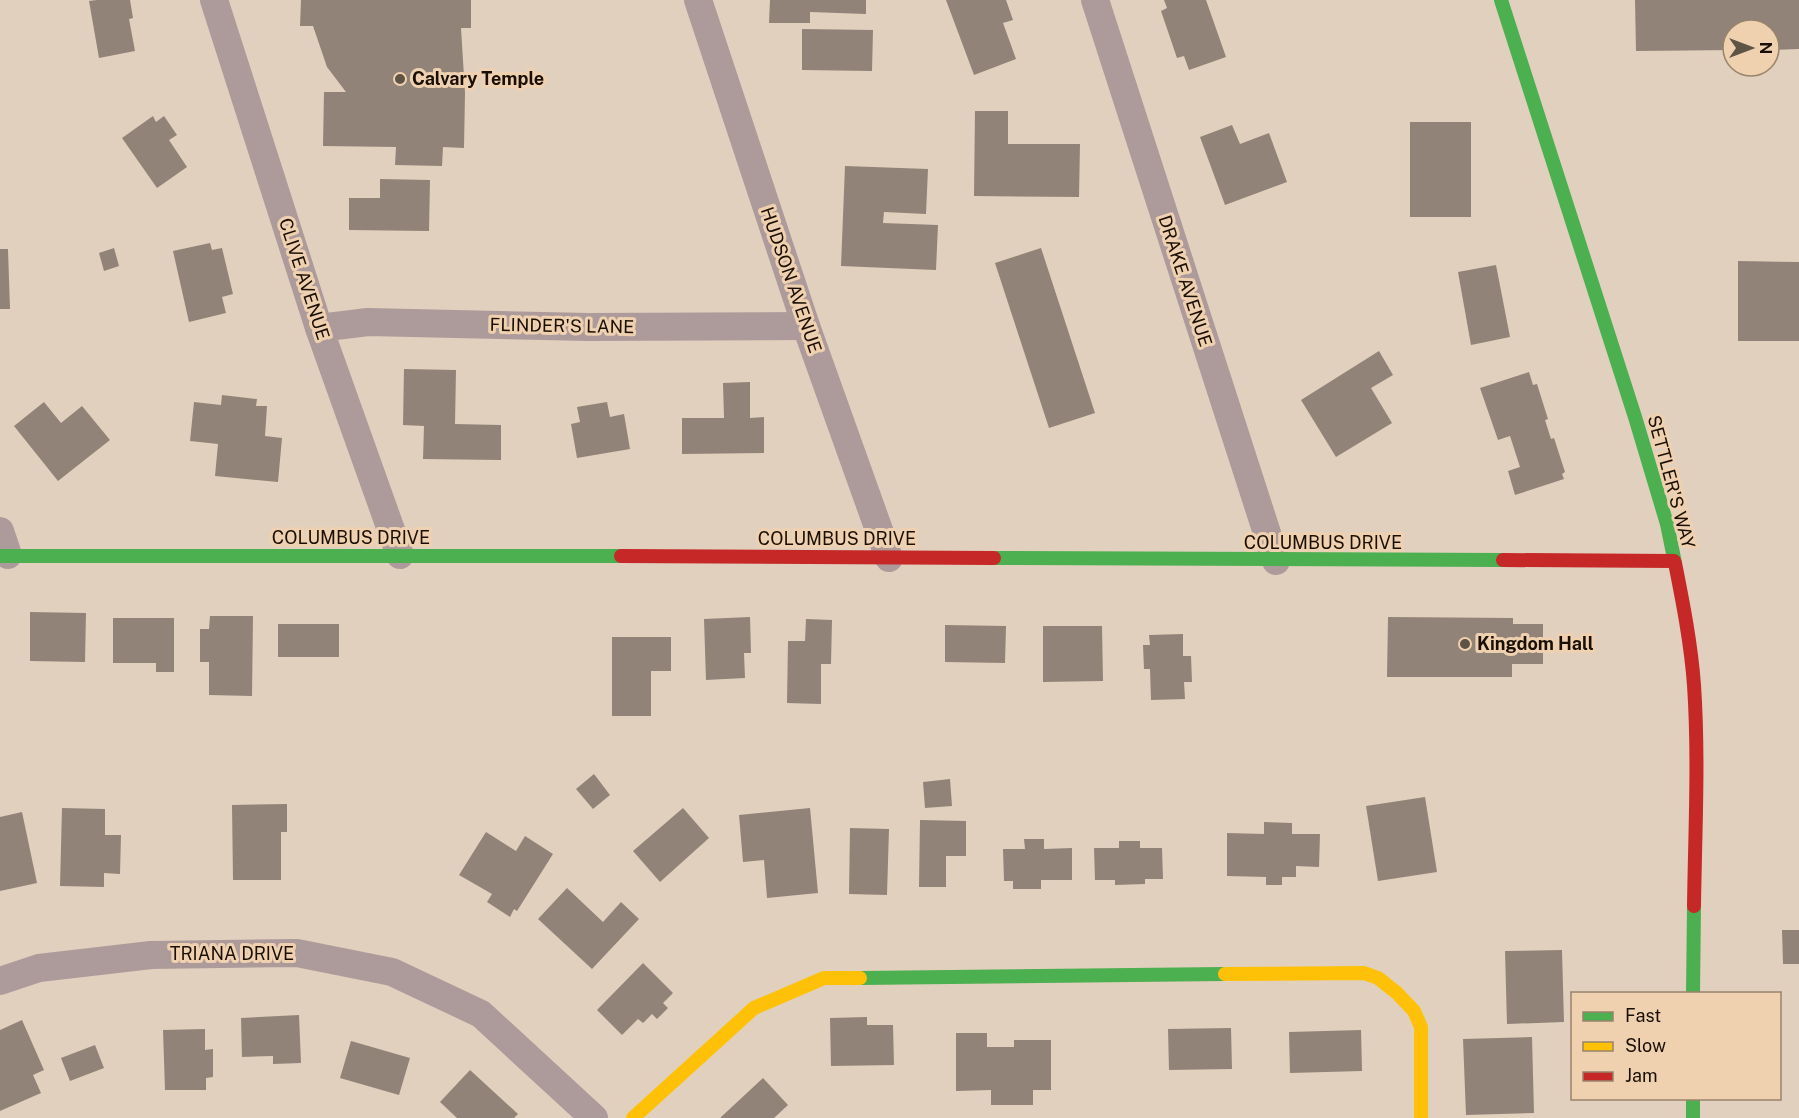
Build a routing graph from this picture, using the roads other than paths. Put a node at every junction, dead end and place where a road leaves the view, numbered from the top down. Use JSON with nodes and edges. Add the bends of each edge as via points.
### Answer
{"nodes":[{"id":1,"x":214,"y":0,"type":"edge"},
{"id":2,"x":698,"y":0,"type":"edge"},
{"id":3,"x":1095,"y":0,"type":"edge"},
{"id":4,"x":1501,"y":0,"type":"edge"},
{"id":5,"x":806,"y":326,"type":"junction"},
{"id":6,"x":319,"y":328,"type":"junction"},
{"id":7,"x":3,"y":547,"type":"edge"},
{"id":8,"x":400,"y":555,"type":"junction"},
{"id":9,"x":889,"y":558,"type":"junction"},
{"id":10,"x":1275,"y":561,"type":"junction"},
{"id":11,"x":1674,"y":561,"type":"junction"},
{"id":12,"x":0,"y":981,"type":"edge"},
{"id":13,"x":1693,"y":992,"type":"edge"},
{"id":14,"x":1693,"y":1100,"type":"edge"},
{"id":15,"x":594,"y":1118,"type":"edge"},
{"id":16,"x":633,"y":1118,"type":"edge"},
{"id":17,"x":1421,"y":1118,"type":"edge"},
{"id":18,"x":1693,"y":1118,"type":"edge"}],
"edges":[{"from":1,"to":6,"type":"street","name":"CLIVE AVENUE"},
{"from":2,"to":5,"type":"street","name":"HUDSON AVENUE"},
{"from":3,"to":10,"type":"street","name":"DRAKE AVENUE"},
{"from":4,"to":11,"type":"street","name":"SETTLER'S WAY","via":[[1635,417]]},
{"from":5,"to":6,"type":"street","name":"FLINDER'S LANE","via":[[368,322]]},
{"from":5,"to":9,"type":"street","name":"HUDSON AVENUE"},
{"from":6,"to":8,"type":"street","name":"CLIVE AVENUE"},
{"from":7,"to":8,"type":"street","name":"COLUMBUS DRIVE"},
{"from":8,"to":9,"type":"street","name":"COLUMBUS DRIVE"},
{"from":9,"to":10,"type":"street","name":"COLUMBUS DRIVE"},
{"from":10,"to":11,"type":"street","name":"COLUMBUS DRIVE"},
{"from":11,"to":13,"type":"street","name":"SETTLER'S WAY","via":[[1694,685]]},
{"from":12,"to":15,"type":"street","name":"TRIANA DRIVE","via":[[39,968],[150,955],[297,953],[392,972],[481,1014]]},
{"from":14,"to":18,"type":"street"},
{"from":16,"to":17,"type":"street","via":[[754,1008],[824,978],[1364,973],[1397,993],[1414,1011],[1421,1027]]}]}
